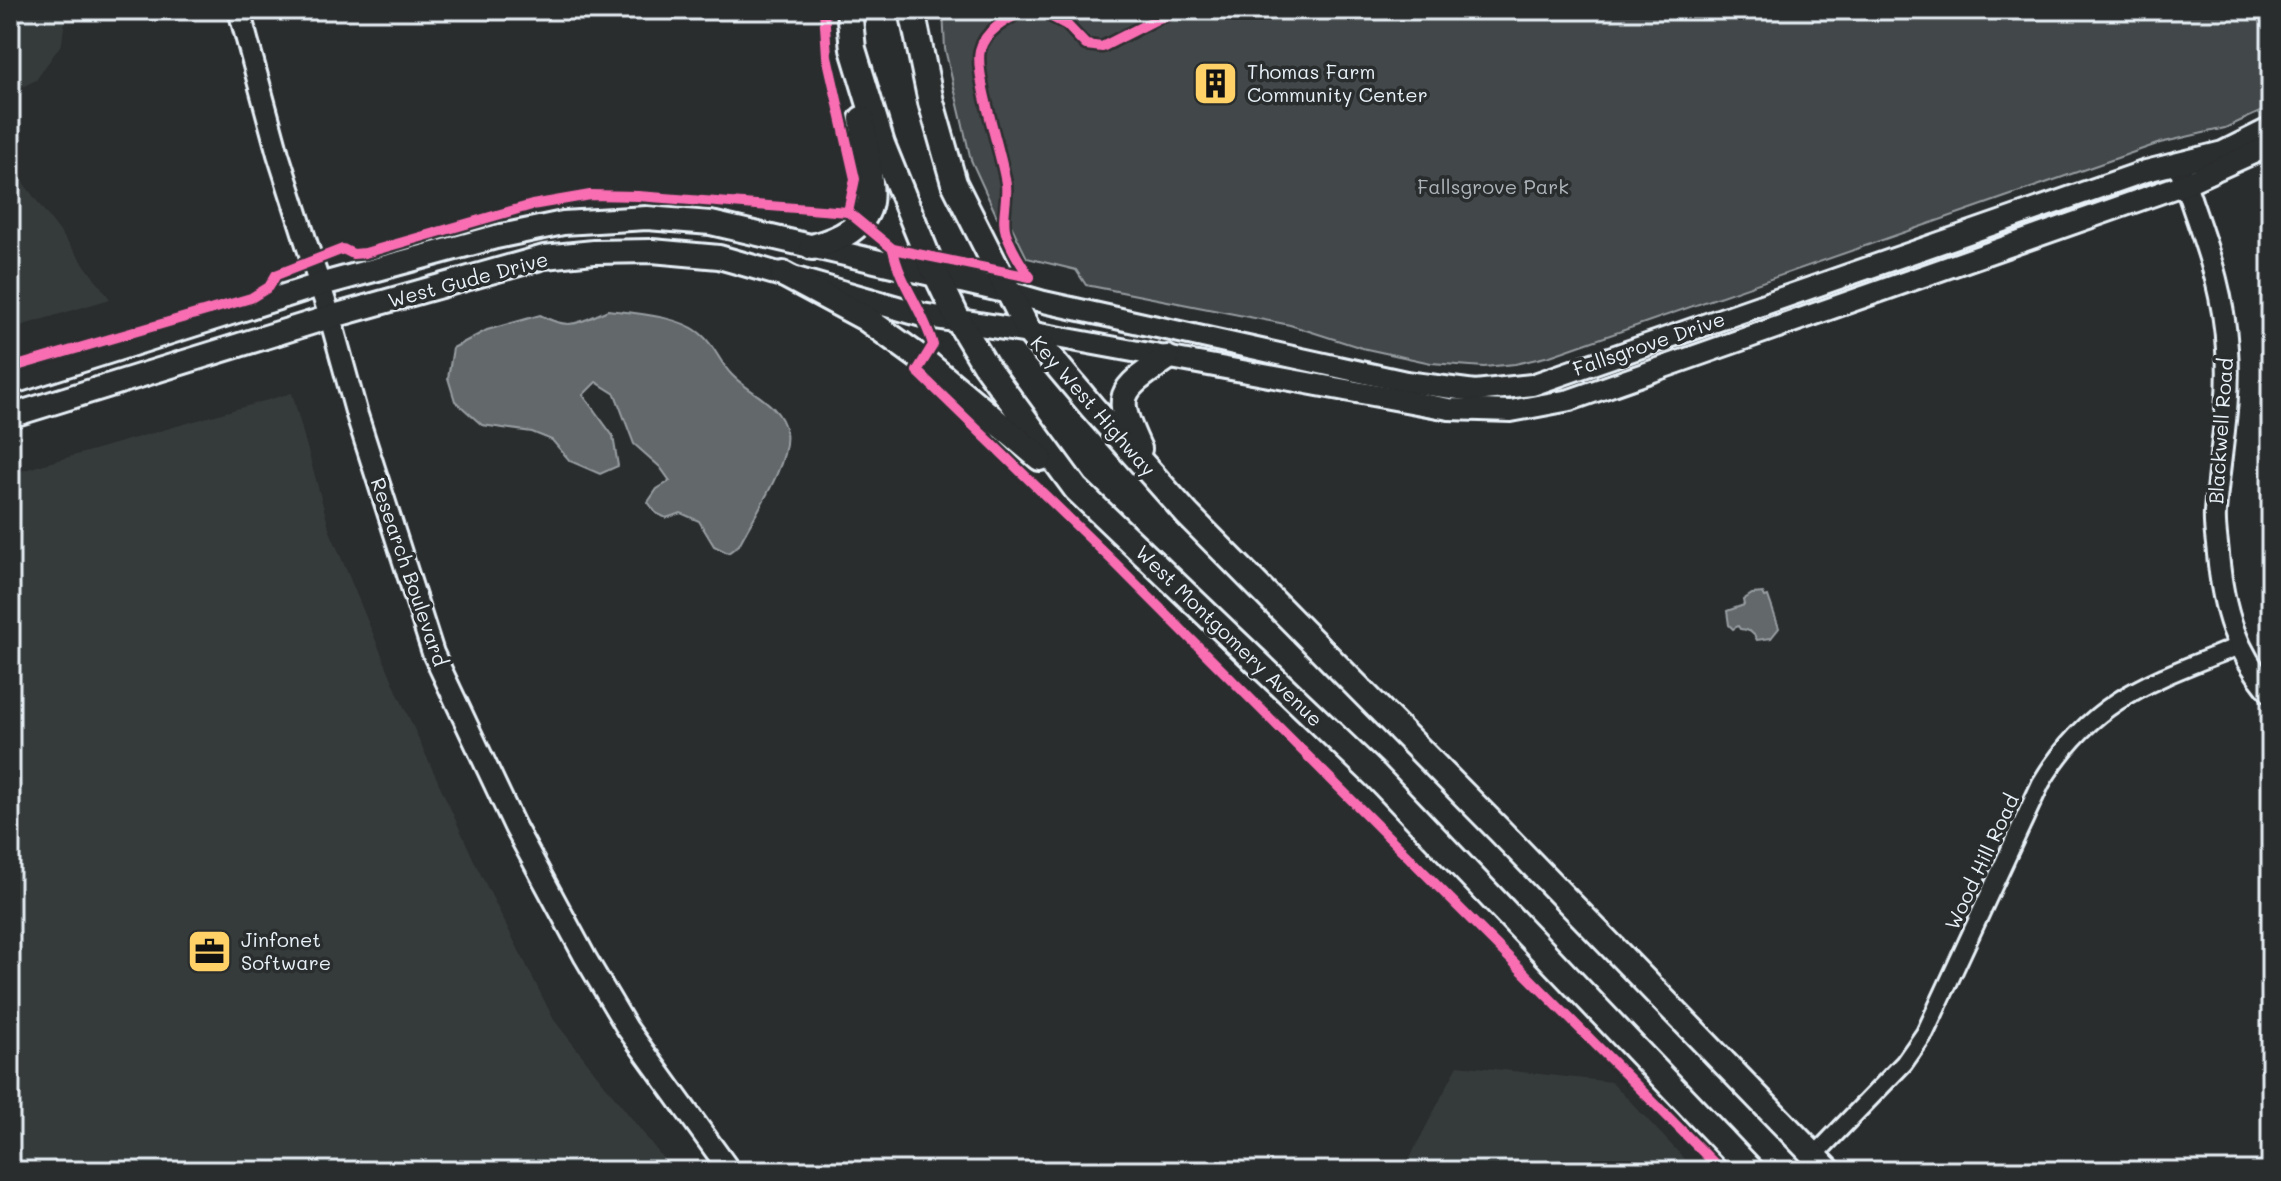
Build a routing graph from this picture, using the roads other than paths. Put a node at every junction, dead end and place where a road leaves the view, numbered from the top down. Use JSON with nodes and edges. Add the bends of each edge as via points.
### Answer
{"nodes":[{"id":1,"x":239,"y":10,"type":"edge"},
{"id":2,"x":849,"y":10,"type":"edge"},
{"id":3,"x":912,"y":10,"type":"edge"},
{"id":4,"x":853,"y":49,"type":"junction"},
{"id":5,"x":2271,"y":128,"type":"edge"},
{"id":6,"x":2271,"y":145,"type":"edge"},
{"id":7,"x":2178,"y":164,"type":"junction"},
{"id":8,"x":2185,"y":184,"type":"junction"},
{"id":9,"x":812,"y":247,"type":"junction"},
{"id":10,"x":783,"y":274,"type":"junction"},
{"id":11,"x":938,"y":274,"type":"junction"},
{"id":12,"x":319,"y":285,"type":"junction"},
{"id":13,"x":1009,"y":292,"type":"junction"},
{"id":14,"x":330,"y":317,"type":"junction"},
{"id":15,"x":958,"y":320,"type":"junction"},
{"id":16,"x":1029,"y":332,"type":"junction"},
{"id":17,"x":1167,"y":358,"type":"junction"},
{"id":18,"x":10,"y":383,"type":"edge"},
{"id":19,"x":10,"y":416,"type":"edge"},
{"id":20,"x":1150,"y":473,"type":"junction"},
{"id":21,"x":1076,"y":489,"type":"junction"},
{"id":22,"x":2239,"y":646,"type":"junction"},
{"id":23,"x":2271,"y":693,"type":"edge"},
{"id":24,"x":1822,"y":1163,"type":"edge"},
{"id":25,"x":730,"y":1171,"type":"edge"},
{"id":26,"x":1752,"y":1171,"type":"edge"}],
"edges":[{"from":1,"to":12,"type":"street","name":"Research Boulevard"},
{"from":2,"to":4,"type":"main road","name":"West Montgomery Avenue"},
{"from":3,"to":13,"type":"main road","via":[[954,183]]},
{"from":4,"to":9,"type":"main road","via":[[870,202],[860,222],[845,234]]},
{"from":4,"to":11,"type":"main road","name":"West Montgomery Avenue","via":[[896,182]]},
{"from":5,"to":7,"type":"street","name":"Fallsgrove Drive","via":[[2223,152]]},
{"from":6,"to":8,"type":"street","name":"Fallsgrove Drive"},
{"from":7,"to":8,"type":"street","name":"Blackwell Road"},
{"from":7,"to":13,"type":"street","name":"Fallsgrove Drive","via":[[1532,385],[1475,391],[1406,382]]},
{"from":8,"to":17,"type":"street","name":"Fallsgrove Drive","via":[[1570,400],[1511,411],[1449,409]]},
{"from":8,"to":22,"type":"street","name":"Blackwell Road","via":[[2223,302],[2227,411],[2215,516],[2220,574]]},
{"from":9,"to":11,"type":"main road","name":"West Gude Drive"},
{"from":9,"to":12,"type":"main road","name":"West Gude Drive","via":[[711,223],[647,218],[563,223]]},
{"from":10,"to":14,"type":"main road","name":"West Gude Drive","via":[[719,257],[594,252],[544,257]]},
{"from":10,"to":15,"type":"main road","name":"West Gude Drive","via":[[861,299]]},
{"from":10,"to":21,"type":"main road","via":[[865,318],[923,360]]},
{"from":11,"to":13,"type":"main road","name":"West Gude Drive"},
{"from":11,"to":15,"type":"main road","name":"West Montgomery Avenue"},
{"from":12,"to":14,"type":"street","name":"Research Boulevard"},
{"from":12,"to":18,"type":"main road","name":"West Gude Drive"},
{"from":13,"to":16,"type":"main road","name":"Key West Highway"},
{"from":14,"to":19,"type":"main road","name":"West Gude Drive"},
{"from":14,"to":25,"type":"street","name":"Research Boulevard","via":[[433,653],[515,827],[585,957],[627,1028]]},
{"from":15,"to":16,"type":"main road","name":"West Gude Drive"},
{"from":15,"to":21,"type":"main road","name":"West Montgomery Avenue"},
{"from":16,"to":17,"type":"street","name":"Fallsgrove Drive"},
{"from":16,"to":20,"type":"main road","name":"Key West Highway"},
{"from":17,"to":20,"type":"main road","via":[[1135,380],[1122,410]]},
{"from":20,"to":24,"type":"main road","name":"Key West Highway"},
{"from":21,"to":26,"type":"main road","name":"West Montgomery Avenue","via":[[1376,776]]},
{"from":22,"to":23,"type":"street","name":"Blackwell Road"},
{"from":22,"to":24,"type":"street","name":"Wood Hill Road","via":[[2134,689],[2103,710],[2057,755],[1925,1033]]}]}
